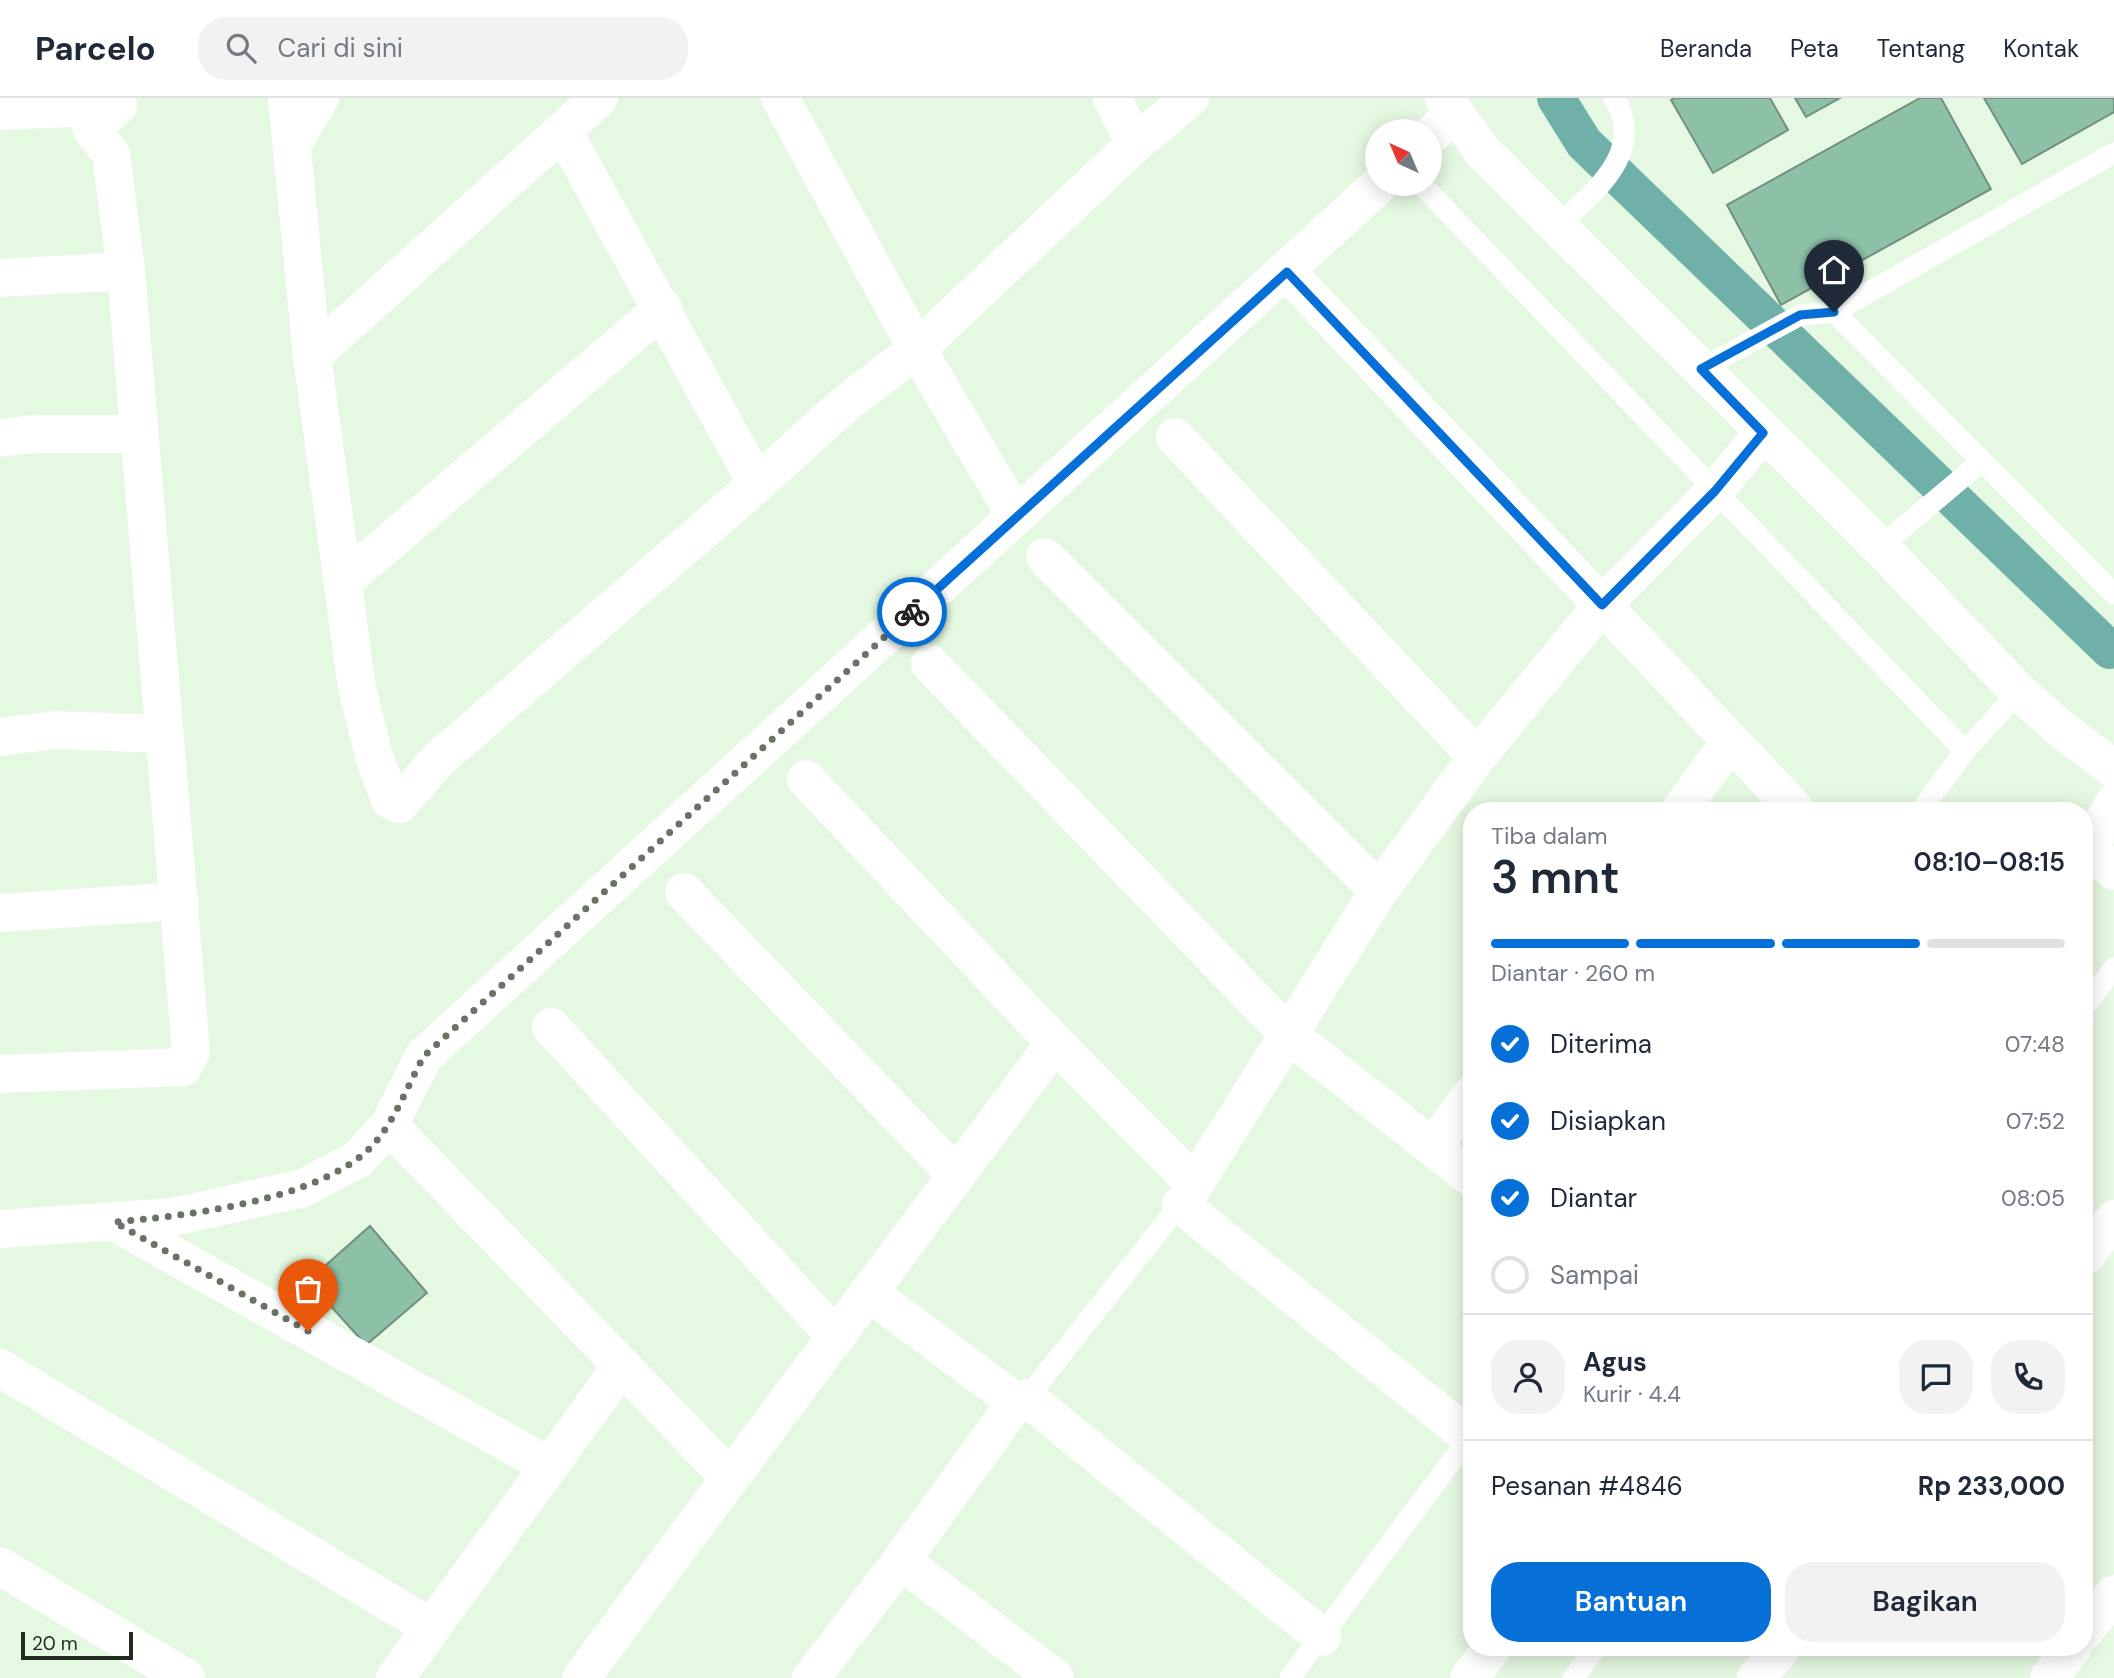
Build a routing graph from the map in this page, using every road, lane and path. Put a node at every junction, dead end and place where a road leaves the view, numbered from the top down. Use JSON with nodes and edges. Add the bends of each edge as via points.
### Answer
{"nodes":[{"id":1,"x":287,"y":98,"type":"edge"},
{"id":2,"x":320,"y":98,"type":"edge"},
{"id":3,"x":599,"y":98,"type":"edge"},
{"id":4,"x":780,"y":98,"type":"edge"},
{"id":5,"x":1112,"y":98,"type":"edge"},
{"id":6,"x":1190,"y":98,"type":"edge"},
{"id":7,"x":1622,"y":101,"type":"edge"},
{"id":8,"x":0,"y":111,"type":"edge"},
{"id":9,"x":1443,"y":116,"type":"edge"},
{"id":10,"x":563,"y":131,"type":"junction"},
{"id":11,"x":293,"y":144,"type":"junction"},
{"id":12,"x":1135,"y":144,"type":"junction"},
{"id":13,"x":2114,"y":153,"type":"edge"},
{"id":14,"x":1367,"y":196,"type":"edge"},
{"id":15,"x":1432,"y":196,"type":"edge"},
{"id":16,"x":1559,"y":225,"type":"junction"},
{"id":17,"x":126,"y":271,"type":"junction"},
{"id":18,"x":1287,"y":272,"type":"junction"},
{"id":19,"x":0,"y":278,"type":"edge"},
{"id":20,"x":663,"y":308,"type":"junction"},
{"id":21,"x":1834,"y":312,"type":"junction"},
{"id":22,"x":917,"y":349,"type":"junction"},
{"id":23,"x":312,"y":356,"type":"junction"},
{"id":24,"x":1701,"y":369,"type":"junction"},
{"id":25,"x":1763,"y":433,"type":"junction"},
{"id":26,"x":137,"y":434,"type":"junction"},
{"id":27,"x":1175,"y":437,"type":"dead end"},
{"id":28,"x":0,"y":438,"type":"edge"},
{"id":29,"x":1974,"y":467,"type":"junction"},
{"id":30,"x":757,"y":484,"type":"junction"},
{"id":31,"x":1715,"y":491,"type":"junction"},
{"id":32,"x":1016,"y":514,"type":"junction"},
{"id":33,"x":1880,"y":547,"type":"junction"},
{"id":34,"x":1045,"y":558,"type":"dead end"},
{"id":35,"x":345,"y":580,"type":"junction"},
{"id":36,"x":2114,"y":594,"type":"edge"},
{"id":37,"x":1602,"y":605,"type":"junction"},
{"id":38,"x":930,"y":664,"type":"dead end"},
{"id":39,"x":2020,"y":692,"type":"junction"},
{"id":40,"x":163,"y":734,"type":"junction"},
{"id":41,"x":0,"y":737,"type":"edge"},
{"id":42,"x":1731,"y":741,"type":"junction"},
{"id":43,"x":1965,"y":751,"type":"junction"},
{"id":44,"x":1478,"y":757,"type":"junction"},
{"id":45,"x":2114,"y":769,"type":"edge"},
{"id":46,"x":806,"y":779,"type":"dead end"},
{"id":47,"x":1686,"y":802,"type":"edge"},
{"id":48,"x":1788,"y":802,"type":"edge"},
{"id":49,"x":1928,"y":802,"type":"edge"},
{"id":50,"x":2114,"y":803,"type":"edge"},
{"id":51,"x":2096,"y":859,"type":"edge"},
{"id":52,"x":1379,"y":891,"type":"junction"},
{"id":53,"x":684,"y":892,"type":"dead end"},
{"id":54,"x":180,"y":901,"type":"junction"},
{"id":55,"x":0,"y":913,"type":"edge"},
{"id":56,"x":2114,"y":968,"type":"edge"},
{"id":57,"x":2093,"y":995,"type":"edge"},
{"id":58,"x":551,"y":1027,"type":"dead end"},
{"id":59,"x":1289,"y":1034,"type":"junction"},
{"id":60,"x":1055,"y":1043,"type":"junction"},
{"id":61,"x":0,"y":1074,"type":"edge"},
{"id":62,"x":1463,"y":1106,"type":"edge"},
{"id":63,"x":389,"y":1125,"type":"junction"},
{"id":64,"x":1433,"y":1147,"type":"junction"},
{"id":65,"x":1463,"y":1171,"type":"edge"},
{"id":66,"x":956,"y":1175,"type":"junction"},
{"id":67,"x":1188,"y":1194,"type":"junction"},
{"id":68,"x":2114,"y":1219,"type":"edge"},
{"id":69,"x":114,"y":1222,"type":"junction"},
{"id":70,"x":0,"y":1229,"type":"edge"},
{"id":71,"x":2093,"y":1246,"type":"edge"},
{"id":72,"x":868,"y":1292,"type":"junction"},
{"id":73,"x":836,"y":1337,"type":"junction"},
{"id":74,"x":622,"y":1366,"type":"junction"},
{"id":75,"x":0,"y":1368,"type":"edge"},
{"id":76,"x":1022,"y":1400,"type":"junction"},
{"id":77,"x":1463,"y":1429,"type":"edge"},
{"id":78,"x":1463,"y":1447,"type":"edge"},
{"id":79,"x":549,"y":1466,"type":"junction"},
{"id":80,"x":730,"y":1478,"type":"junction"},
{"id":81,"x":901,"y":1561,"type":"junction"},
{"id":82,"x":0,"y":1566,"type":"edge"},
{"id":83,"x":2114,"y":1594,"type":"edge"},
{"id":84,"x":2093,"y":1621,"type":"edge"},
{"id":85,"x":430,"y":1627,"type":"junction"},
{"id":86,"x":1322,"y":1636,"type":"junction"},
{"id":87,"x":1486,"y":1656,"type":"edge"},
{"id":88,"x":1590,"y":1656,"type":"edge"},
{"id":89,"x":1775,"y":1656,"type":"edge"},
{"id":90,"x":2066,"y":1656,"type":"edge"},
{"id":91,"x":1032,"y":1671,"type":"edge"},
{"id":92,"x":186,"y":1678,"type":"edge"},
{"id":93,"x":395,"y":1678,"type":"edge"},
{"id":94,"x":581,"y":1678,"type":"edge"},
{"id":95,"x":811,"y":1678,"type":"edge"},
{"id":96,"x":1290,"y":1678,"type":"edge"},
{"id":97,"x":1469,"y":1678,"type":"edge"},
{"id":98,"x":1573,"y":1678,"type":"edge"},
{"id":99,"x":1756,"y":1678,"type":"edge"},
{"id":100,"x":2049,"y":1678,"type":"edge"}],
"edges":[{"from":1,"to":11,"type":"street"},
{"from":2,"to":11,"type":"street"},
{"from":3,"to":10,"type":"street"},
{"from":4,"to":22,"type":"street"},
{"from":5,"to":12,"type":"street"},
{"from":6,"to":12,"type":"street"},
{"from":7,"to":16,"type":"lane","via":[[1623,154],[1598,189]]},
{"from":8,"to":17,"type":"street","via":[[118,106],[91,128],[111,154]]},
{"from":9,"to":16,"type":"street"},
{"from":10,"to":20,"type":"street"},
{"from":10,"to":23,"type":"street"},
{"from":11,"to":23,"type":"street"},
{"from":12,"to":22,"type":"street"},
{"from":13,"to":21,"type":"lane"},
{"from":14,"to":18,"type":"street"},
{"from":15,"to":31,"type":"lane"},
{"from":16,"to":24,"type":"street"},
{"from":17,"to":19,"type":"street"},
{"from":17,"to":26,"type":"street"},
{"from":18,"to":32,"type":"street"},
{"from":18,"to":37,"type":"street"},
{"from":20,"to":30,"type":"street"},
{"from":20,"to":35,"type":"street"},
{"from":21,"to":24,"type":"lane","via":[[1800,315]]},
{"from":21,"to":29,"type":"lane"},
{"from":22,"to":30,"type":"street","via":[[844,405]]},
{"from":22,"to":32,"type":"street"},
{"from":23,"to":35,"type":"street"},
{"from":24,"to":25,"type":"street"},
{"from":25,"to":31,"type":"street"},
{"from":25,"to":33,"type":"street"},
{"from":26,"to":28,"type":"street","via":[[34,433]]},
{"from":26,"to":40,"type":"street"},
{"from":27,"to":44,"type":"street"},
{"from":29,"to":33,"type":"lane"},
{"from":29,"to":36,"type":"lane"},
{"from":30,"to":35,"type":"street","via":[[440,758],[399,804],[390,800],[374,756],[357,688]]},
{"from":31,"to":37,"type":"street"},
{"from":31,"to":43,"type":"lane"},
{"from":32,"to":63,"type":"street","via":[[424,1056]]},
{"from":33,"to":39,"type":"street"},
{"from":34,"to":52,"type":"street"},
{"from":37,"to":42,"type":"street"},
{"from":37,"to":44,"type":"street"},
{"from":38,"to":59,"type":"street"},
{"from":39,"to":43,"type":"lane"},
{"from":39,"to":45,"type":"street"},
{"from":40,"to":41,"type":"street","via":[[55,730]]},
{"from":40,"to":54,"type":"street"},
{"from":42,"to":47,"type":"street"},
{"from":42,"to":48,"type":"street"},
{"from":43,"to":49,"type":"lane"},
{"from":44,"to":52,"type":"street"},
{"from":46,"to":60,"type":"street"},
{"from":50,"to":51,"type":"street"},
{"from":52,"to":59,"type":"street"},
{"from":53,"to":66,"type":"street"},
{"from":54,"to":55,"type":"street"},
{"from":54,"to":61,"type":"street","via":[[191,1052],[183,1067]]},
{"from":56,"to":57,"type":"lane"},
{"from":58,"to":73,"type":"street"},
{"from":59,"to":64,"type":"street"},
{"from":59,"to":67,"type":"street"},
{"from":60,"to":66,"type":"street"},
{"from":60,"to":67,"type":"street"},
{"from":62,"to":64,"type":"street"},
{"from":63,"to":69,"type":"street","via":[[358,1159],[303,1188],[173,1217]]},
{"from":63,"to":74,"type":"street"},
{"from":64,"to":65,"type":"street"},
{"from":66,"to":72,"type":"street"},
{"from":67,"to":76,"type":"lane"},
{"from":67,"to":77,"type":"street"},
{"from":68,"to":71,"type":"street"},
{"from":69,"to":70,"type":"street"},
{"from":69,"to":79,"type":"street"},
{"from":72,"to":73,"type":"street"},
{"from":72,"to":76,"type":"street"},
{"from":73,"to":80,"type":"street"},
{"from":74,"to":79,"type":"street"},
{"from":74,"to":80,"type":"street"},
{"from":75,"to":85,"type":"street"},
{"from":76,"to":81,"type":"street"},
{"from":76,"to":86,"type":"street"},
{"from":78,"to":86,"type":"lane"},
{"from":79,"to":85,"type":"street"},
{"from":80,"to":94,"type":"street"},
{"from":81,"to":91,"type":"street"},
{"from":81,"to":95,"type":"street"},
{"from":82,"to":92,"type":"street"},
{"from":83,"to":84,"type":"street"},
{"from":85,"to":93,"type":"street"},
{"from":86,"to":96,"type":"lane"},
{"from":87,"to":97,"type":"street"},
{"from":88,"to":98,"type":"lane"},
{"from":89,"to":99,"type":"street"},
{"from":90,"to":100,"type":"street"}]}
